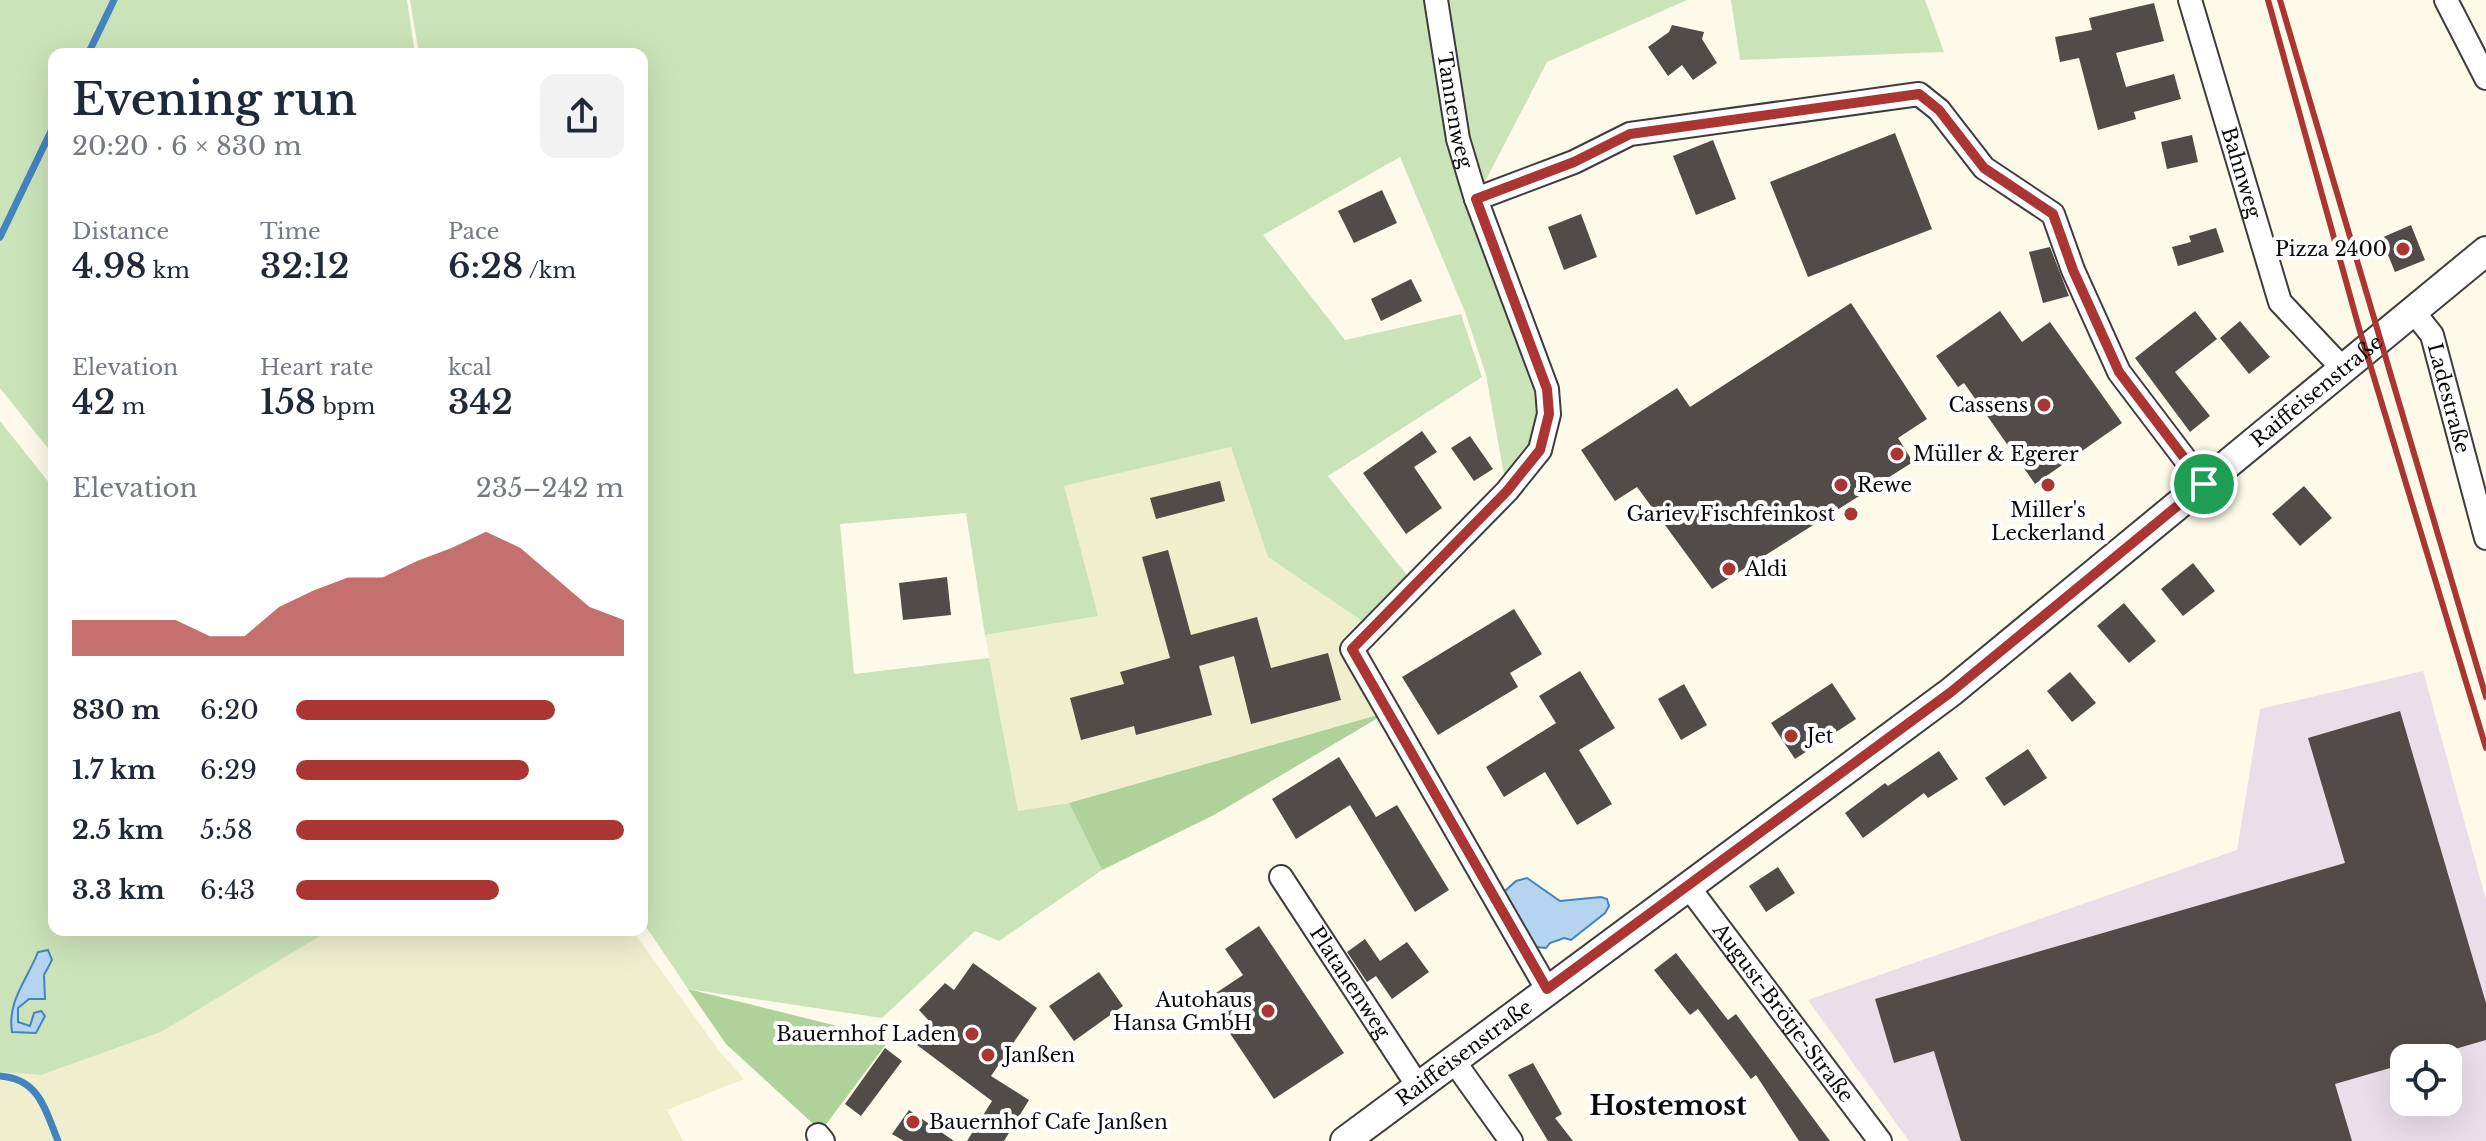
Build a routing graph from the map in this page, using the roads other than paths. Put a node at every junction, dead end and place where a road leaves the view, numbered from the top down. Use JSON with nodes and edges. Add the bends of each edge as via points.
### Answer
{"nodes":[{"id":1,"x":1436,"y":0,"type":"edge"},
{"id":2,"x":2190,"y":0,"type":"edge"},
{"id":3,"x":2446,"y":0,"type":"edge"},
{"id":4,"x":2486,"y":78,"type":"edge"},
{"id":5,"x":1476,"y":199,"type":"junction"},
{"id":6,"x":2482,"y":262,"type":"edge"},
{"id":7,"x":2413,"y":311,"type":"junction"},
{"id":8,"x":2343,"y":369,"type":"junction"},
{"id":9,"x":2204,"y":484,"type":"junction"},
{"id":10,"x":2486,"y":538,"type":"edge"},
{"id":11,"x":1281,"y":877,"type":"dead end"},
{"id":12,"x":1687,"y":885,"type":"junction"},
{"id":13,"x":1547,"y":989,"type":"junction"},
{"id":14,"x":1453,"y":1060,"type":"junction"},
{"id":15,"x":1418,"y":1086,"type":"junction"},
{"id":16,"x":1345,"y":1141,"type":"edge"},
{"id":17,"x":1511,"y":1141,"type":"edge"},
{"id":18,"x":1880,"y":1141,"type":"edge"}],
"edges":[{"from":1,"to":5,"type":"street","name":"Tannenweg","via":[[1458,139]]},
{"from":2,"to":8,"type":"street","name":"Bahnweg","via":[[2280,302]]},
{"from":3,"to":4,"type":"street"},
{"from":5,"to":9,"type":"street","via":[[1574,162],[1630,134],[1919,94],[1939,110],[1984,168],[2053,214],[2119,372]]},
{"from":5,"to":13,"type":"street","name":"Tannenweg","via":[[1547,389],[1545,436],[1507,491],[1352,649]]},
{"from":6,"to":7,"type":"street","name":"Raiffeisenstraße"},
{"from":7,"to":8,"type":"street","name":"Raiffeisenstraße"},
{"from":7,"to":10,"type":"street","name":"Ladestraße","via":[[2432,335]]},
{"from":8,"to":9,"type":"street","name":"Raiffeisenstraße"},
{"from":9,"to":12,"type":"street","name":"Raiffeisenstraße","via":[[1951,692]]},
{"from":11,"to":15,"type":"street","name":"Platanenweg"},
{"from":12,"to":13,"type":"street","name":"Raiffeisenstraße"},
{"from":12,"to":18,"type":"street","name":"August-Brötje-Straße"},
{"from":13,"to":14,"type":"street","name":"Raiffeisenstraße"},
{"from":14,"to":15,"type":"street","name":"Raiffeisenstraße"},
{"from":14,"to":17,"type":"street"},
{"from":15,"to":16,"type":"street","name":"Raiffeisenstraße"}]}
